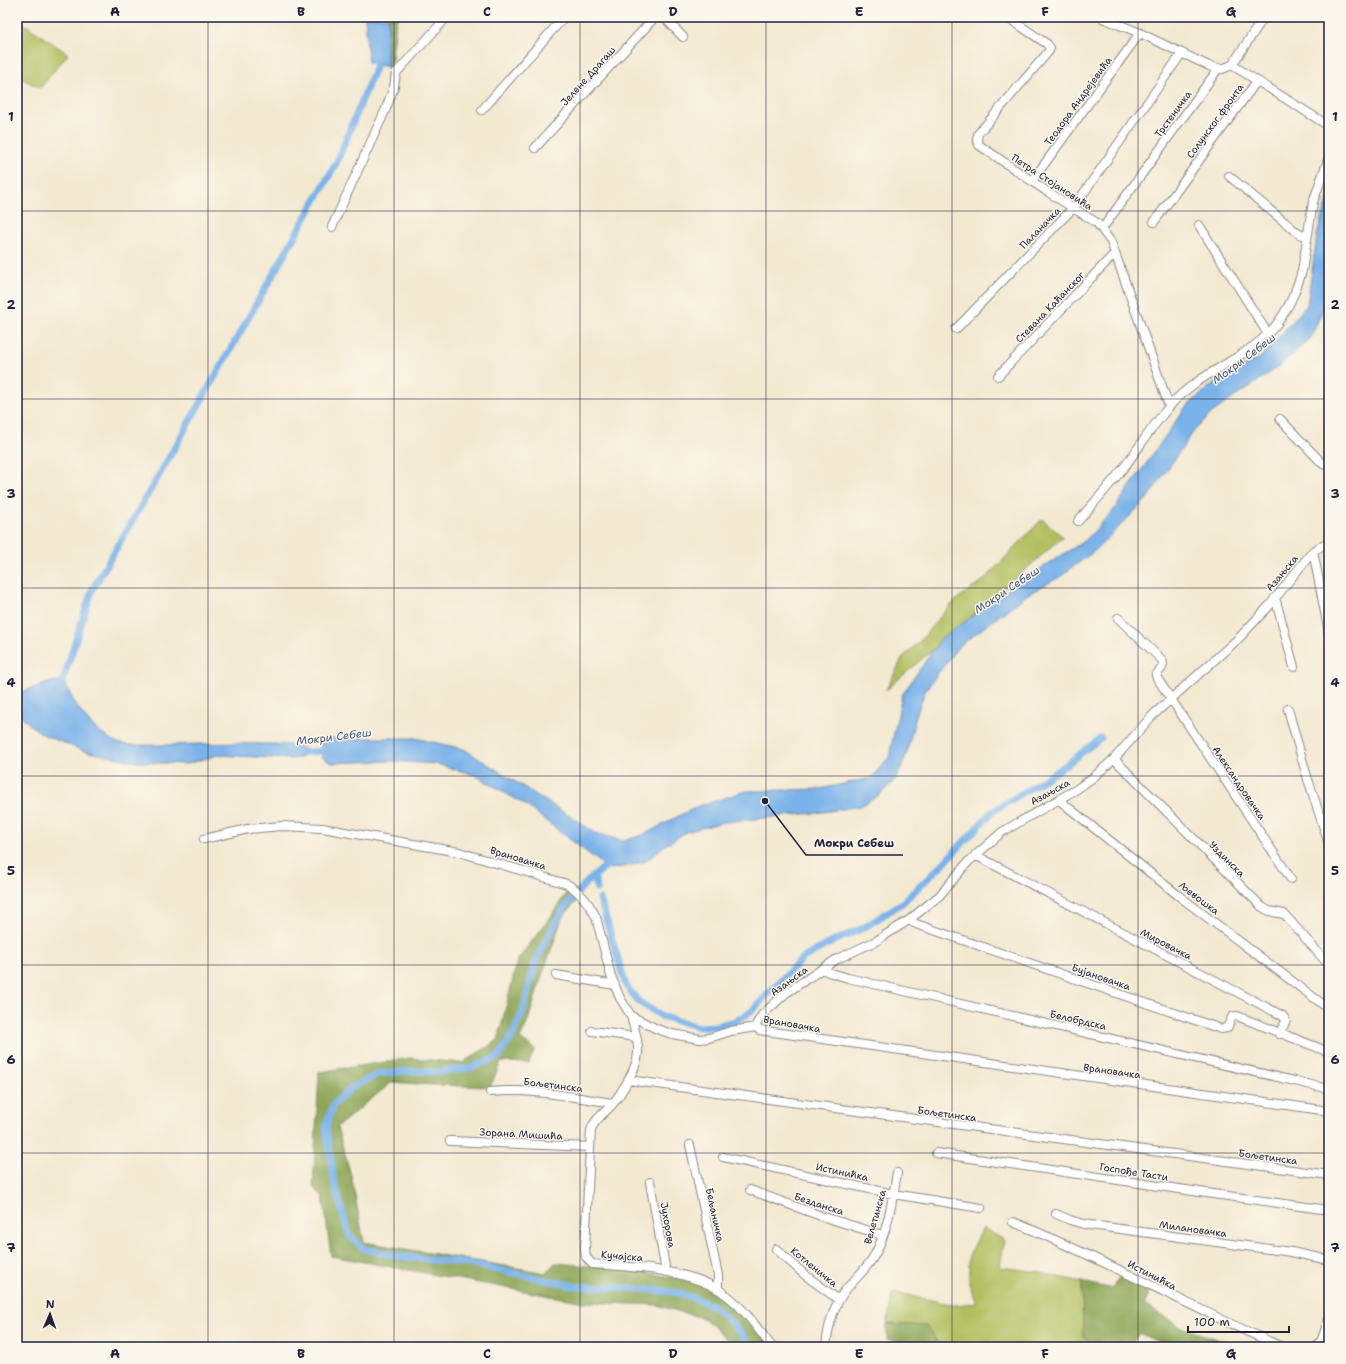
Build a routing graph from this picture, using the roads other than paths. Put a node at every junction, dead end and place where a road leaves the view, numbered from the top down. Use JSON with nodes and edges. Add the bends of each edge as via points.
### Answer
{"nodes":[{"id":1,"x":447,"y":17,"type":"edge"},
{"id":2,"x":564,"y":17,"type":"edge"},
{"id":3,"x":655,"y":17,"type":"edge"},
{"id":4,"x":664,"y":17,"type":"edge"},
{"id":5,"x":1007,"y":17,"type":"edge"},
{"id":6,"x":1100,"y":17,"type":"edge"},
{"id":7,"x":1264,"y":17,"type":"edge"},
{"id":8,"x":1140,"y":33,"type":"junction"},
{"id":9,"x":683,"y":37,"type":"dead end"},
{"id":10,"x":1182,"y":53,"type":"junction"},
{"id":11,"x":1232,"y":65,"type":"junction"},
{"id":12,"x":1218,"y":69,"type":"junction"},
{"id":13,"x":1257,"y":81,"type":"junction"},
{"id":14,"x":482,"y":110,"type":"dead end"},
{"id":15,"x":1329,"y":126,"type":"edge"},
{"id":16,"x":535,"y":148,"type":"dead end"},
{"id":17,"x":1329,"y":158,"type":"edge"},
{"id":18,"x":1229,"y":176,"type":"dead end"},
{"id":19,"x":1032,"y":181,"type":"junction"},
{"id":20,"x":1074,"y":208,"type":"junction"},
{"id":21,"x":1154,"y":222,"type":"dead end"},
{"id":22,"x":1199,"y":225,"type":"dead end"},
{"id":23,"x":332,"y":227,"type":"dead end"},
{"id":24,"x":1102,"y":229,"type":"junction"},
{"id":25,"x":1306,"y":236,"type":"junction"},
{"id":26,"x":1116,"y":253,"type":"junction"},
{"id":27,"x":956,"y":329,"type":"dead end"},
{"id":28,"x":1268,"y":334,"type":"junction"},
{"id":29,"x":998,"y":376,"type":"dead end"},
{"id":30,"x":1169,"y":406,"type":"junction"},
{"id":31,"x":1280,"y":419,"type":"dead end"},
{"id":32,"x":1329,"y":466,"type":"edge"},
{"id":33,"x":1078,"y":521,"type":"dead end"},
{"id":34,"x":1329,"y":542,"type":"edge"},
{"id":35,"x":1313,"y":551,"type":"junction"},
{"id":36,"x":1275,"y":597,"type":"junction"},
{"id":37,"x":1118,"y":618,"type":"dead end"},
{"id":38,"x":1329,"y":633,"type":"edge"},
{"id":39,"x":1294,"y":667,"type":"dead end"},
{"id":40,"x":1170,"y":699,"type":"junction"},
{"id":41,"x":1288,"y":709,"type":"dead end"},
{"id":42,"x":1114,"y":759,"type":"junction"},
{"id":43,"x":1059,"y":800,"type":"junction"},
{"id":44,"x":204,"y":839,"type":"dead end"},
{"id":45,"x":1329,"y":844,"type":"edge"},
{"id":46,"x":975,"y":855,"type":"junction"},
{"id":47,"x":1291,"y":879,"type":"dead end"},
{"id":48,"x":909,"y":920,"type":"junction"},
{"id":49,"x":1329,"y":965,"type":"edge"},
{"id":50,"x":823,"y":969,"type":"junction"},
{"id":51,"x":556,"y":975,"type":"dead end"},
{"id":52,"x":615,"y":985,"type":"junction"},
{"id":53,"x":1329,"y":1009,"type":"edge"},
{"id":54,"x":631,"y":1016,"type":"junction"},
{"id":55,"x":756,"y":1027,"type":"junction"},
{"id":56,"x":592,"y":1031,"type":"dead end"},
{"id":57,"x":1280,"y":1034,"type":"junction"},
{"id":58,"x":636,"y":1037,"type":"junction"},
{"id":59,"x":1329,"y":1052,"type":"edge"},
{"id":60,"x":628,"y":1080,"type":"junction"},
{"id":61,"x":1329,"y":1089,"type":"edge"},
{"id":62,"x":490,"y":1092,"type":"dead end"},
{"id":63,"x":613,"y":1103,"type":"junction"},
{"id":64,"x":1329,"y":1111,"type":"edge"},
{"id":65,"x":450,"y":1140,"type":"dead end"},
{"id":66,"x":690,"y":1146,"type":"dead end"},
{"id":67,"x":590,"y":1147,"type":"junction"},
{"id":68,"x":936,"y":1153,"type":"dead end"},
{"id":69,"x":723,"y":1157,"type":"dead end"},
{"id":70,"x":896,"y":1173,"type":"dead end"},
{"id":71,"x":1329,"y":1175,"type":"edge"},
{"id":72,"x":650,"y":1182,"type":"dead end"},
{"id":73,"x":750,"y":1190,"type":"dead end"},
{"id":74,"x":893,"y":1194,"type":"junction"},
{"id":75,"x":981,"y":1208,"type":"dead end"},
{"id":76,"x":1329,"y":1210,"type":"edge"},
{"id":77,"x":1056,"y":1214,"type":"dead end"},
{"id":78,"x":1013,"y":1222,"type":"dead end"},
{"id":79,"x":882,"y":1235,"type":"junction"},
{"id":80,"x":776,"y":1249,"type":"dead end"},
{"id":81,"x":1329,"y":1260,"type":"edge"},
{"id":82,"x":666,"y":1272,"type":"junction"},
{"id":83,"x":718,"y":1289,"type":"junction"},
{"id":84,"x":839,"y":1300,"type":"junction"},
{"id":85,"x":1329,"y":1319,"type":"edge"},
{"id":86,"x":1326,"y":1339,"type":"edge"},
{"id":87,"x":772,"y":1347,"type":"edge"},
{"id":88,"x":826,"y":1347,"type":"edge"},
{"id":89,"x":1282,"y":1347,"type":"edge"},
{"id":90,"x":1317,"y":1347,"type":"edge"}],
"edges":[{"from":1,"to":23,"type":"street","via":[[396,73],[385,111]]},
{"from":2,"to":14,"type":"street"},
{"from":3,"to":16,"type":"street","name":"Јелене Драгаш"},
{"from":4,"to":9,"type":"street"},
{"from":5,"to":19,"type":"street","name":"Петра Стојановића","via":[[1050,48],[978,134],[977,142]]},
{"from":6,"to":8,"type":"street"},
{"from":7,"to":11,"type":"street"},
{"from":8,"to":10,"type":"street"},
{"from":8,"to":19,"type":"street","name":"Теодора Андрејевића"},
{"from":10,"to":12,"type":"street"},
{"from":10,"to":20,"type":"street","name":"Паланачка"},
{"from":11,"to":12,"type":"street"},
{"from":11,"to":13,"type":"street"},
{"from":12,"to":24,"type":"street","name":"Трстеничка"},
{"from":13,"to":15,"type":"street","name":"Солунског фронта"},
{"from":13,"to":21,"type":"street","name":"Солунског фронта"},
{"from":17,"to":25,"type":"street","via":[[1315,195]]},
{"from":18,"to":25,"type":"street","via":[[1299,234]]},
{"from":19,"to":20,"type":"street","name":"Петра Стојановића"},
{"from":20,"to":24,"type":"street","name":"Петра Стојановића"},
{"from":20,"to":27,"type":"street","name":"Паланачка"},
{"from":22,"to":28,"type":"street"},
{"from":24,"to":26,"type":"street","name":"Петра Стојановића"},
{"from":25,"to":28,"type":"street","via":[[1302,271],[1298,282],[1278,322]]},
{"from":26,"to":29,"type":"street","name":"Стевана Каћанског"},
{"from":26,"to":30,"type":"street","name":"Петра Стојановића"},
{"from":28,"to":30,"type":"street","via":[[1256,345],[1195,383]]},
{"from":30,"to":33,"type":"street","via":[[1101,496]]},
{"from":31,"to":32,"type":"street","via":[[1323,464]]},
{"from":34,"to":35,"type":"street","name":"Азањска"},
{"from":35,"to":36,"type":"street","name":"Азањска"},
{"from":35,"to":38,"type":"street"},
{"from":36,"to":39,"type":"street"},
{"from":36,"to":40,"type":"street","name":"Азањска","via":[[1239,638]]},
{"from":37,"to":40,"type":"street","name":"Александровачка","via":[[1162,660],[1163,668],[1156,678]]},
{"from":40,"to":42,"type":"street","name":"Азањска"},
{"from":40,"to":47,"type":"street","name":"Александровачка"},
{"from":41,"to":45,"type":"street"},
{"from":42,"to":43,"type":"street","name":"Азањска"},
{"from":42,"to":49,"type":"street","name":"Уздинска","via":[[1262,907],[1284,914]]},
{"from":43,"to":46,"type":"street","name":"Азањска","via":[[1012,825]]},
{"from":43,"to":53,"type":"street","name":"Љевошка","via":[[1179,896]]},
{"from":44,"to":52,"type":"street","name":"Врановачка","via":[[248,829],[282,826],[322,828],[459,852],[567,884],[576,889],[592,908]]},
{"from":46,"to":48,"type":"street","name":"Азањска","via":[[939,896]]},
{"from":46,"to":57,"type":"street","name":"Мировачка","via":[[1283,1016],[1286,1021]]},
{"from":48,"to":50,"type":"street","name":"Азањска"},
{"from":48,"to":57,"type":"street","name":"Бујановачка","via":[[1220,1029],[1227,1028],[1234,1016]]},
{"from":50,"to":55,"type":"street","name":"Азањска","via":[[786,993],[762,1015]]},
{"from":50,"to":61,"type":"street","name":"Белобрдска","via":[[848,978]]},
{"from":51,"to":52,"type":"street"},
{"from":52,"to":54,"type":"street","name":"Врановачка"},
{"from":54,"to":55,"type":"street","name":"Врановачка","via":[[657,1030],[700,1038]]},
{"from":54,"to":58,"type":"street"},
{"from":55,"to":64,"type":"street","name":"Врановачка","via":[[759,1030]]},
{"from":56,"to":58,"type":"street"},
{"from":57,"to":59,"type":"street"},
{"from":58,"to":60,"type":"street","via":[[637,1058]]},
{"from":60,"to":63,"type":"street","name":"Кучајска"},
{"from":60,"to":71,"type":"street","name":"Бољетинска"},
{"from":62,"to":63,"type":"street","name":"Бољетинска","via":[[526,1091]]},
{"from":63,"to":67,"type":"street","name":"Кучајска","via":[[592,1126]]},
{"from":65,"to":67,"type":"street","name":"Зорана Мишића"},
{"from":66,"to":83,"type":"street","name":"Бељаничка","via":[[718,1275]]},
{"from":67,"to":82,"type":"street","name":"Кучајска","via":[[586,1257],[592,1264]]},
{"from":68,"to":76,"type":"street","name":"Госпође Тасти"},
{"from":69,"to":74,"type":"street","name":"Истинићка"},
{"from":70,"to":74,"type":"street","name":"Велетинска"},
{"from":72,"to":82,"type":"street","name":"Јухорова"},
{"from":73,"to":79,"type":"street","name":"Безданска"},
{"from":74,"to":75,"type":"street","name":"Истинићка"},
{"from":74,"to":79,"type":"street","name":"Велетинска"},
{"from":77,"to":81,"type":"street","name":"Милановачка","via":[[1083,1224],[1291,1252]]},
{"from":78,"to":89,"type":"street","name":"Истинићка","via":[[1044,1234]]},
{"from":79,"to":84,"type":"street","name":"Велетинска","via":[[870,1262]]},
{"from":80,"to":84,"type":"street","name":"Котленичка"},
{"from":82,"to":83,"type":"street","name":"Кучајска","via":[[694,1279]]},
{"from":83,"to":87,"type":"street","name":"Кучајска","via":[[750,1318]]},
{"from":84,"to":88,"type":"street","name":"Велетинска","via":[[830,1321]]},
{"from":85,"to":86,"type":"street"},
{"from":86,"to":90,"type":"street"}]}
